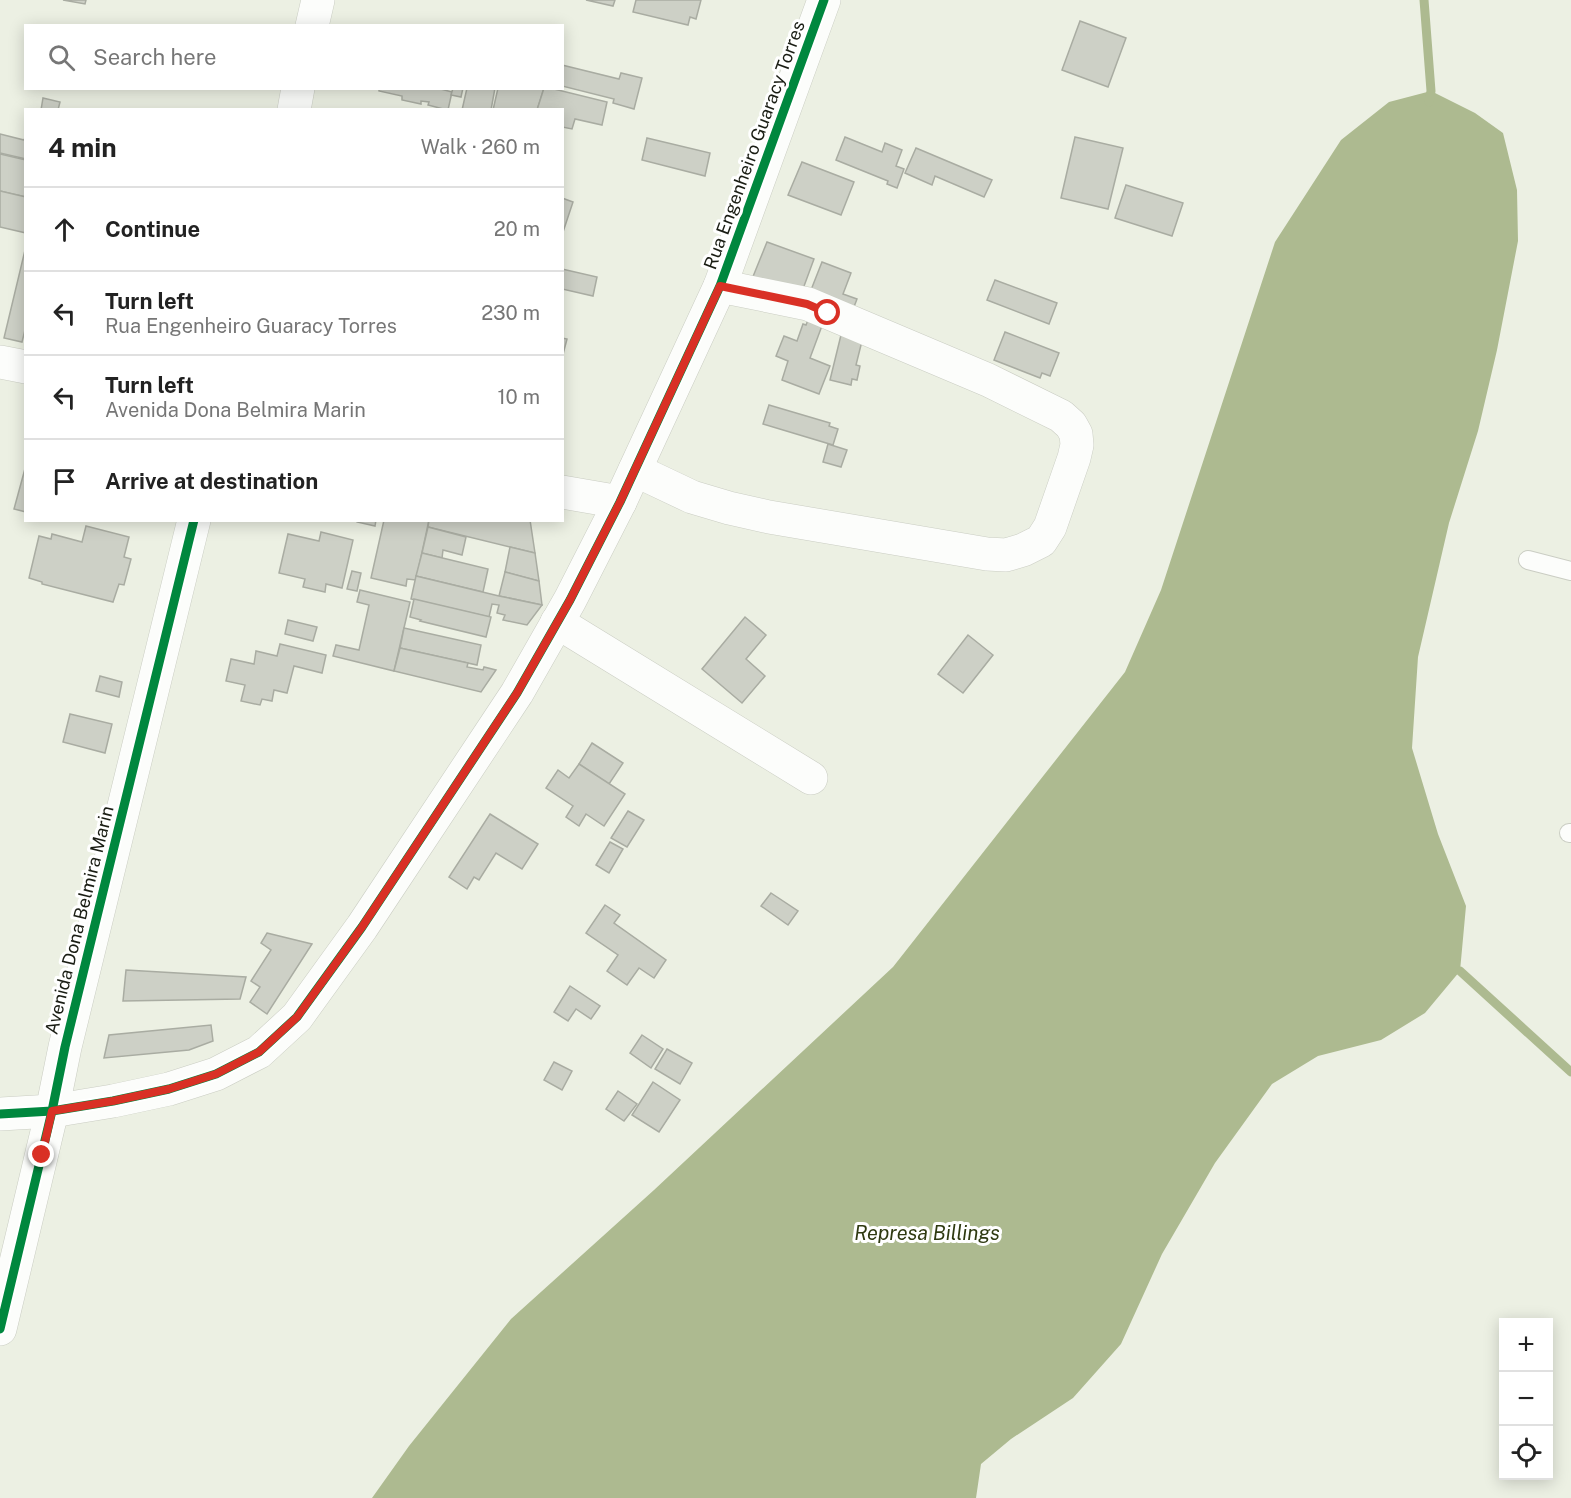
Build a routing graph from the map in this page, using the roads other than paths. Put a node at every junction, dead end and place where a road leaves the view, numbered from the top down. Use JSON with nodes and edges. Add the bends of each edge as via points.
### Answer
{"nodes":[{"id":1,"x":318,"y":0,"type":"edge"},
{"id":2,"x":824,"y":0,"type":"edge"},
{"id":3,"x":312,"y":24,"type":"edge"},
{"id":4,"x":298,"y":90,"type":"edge"},
{"id":5,"x":294,"y":108,"type":"edge"},
{"id":6,"x":720,"y":286,"type":"junction"},
{"id":7,"x":0,"y":362,"type":"edge"},
{"id":8,"x":24,"y":367,"type":"edge"},
{"id":9,"x":635,"y":470,"type":"junction"},
{"id":10,"x":564,"y":492,"type":"edge"},
{"id":11,"x":620,"y":502,"type":"junction"},
{"id":12,"x":194,"y":522,"type":"edge"},
{"id":13,"x":1528,"y":560,"type":"dead end"},
{"id":14,"x":1571,"y":571,"type":"edge"},
{"id":15,"x":557,"y":622,"type":"junction"},
{"id":16,"x":811,"y":778,"type":"dead end"},
{"id":17,"x":52,"y":1111,"type":"junction"},
{"id":18,"x":0,"y":1114,"type":"edge"},
{"id":19,"x":0,"y":1329,"type":"edge"}],
"edges":[{"from":1,"to":3,"type":"street"},
{"from":2,"to":6,"type":"street","name":"Rua Engenheiro Guaracy Torres"},
{"from":4,"to":5,"type":"street"},
{"from":6,"to":9,"type":"street","name":"Rua Engenheiro Guaracy Torres"},
{"from":6,"to":9,"type":"street","via":[[807,304],[988,380],[1071,424],[1077,445],[1050,527],[1041,541],[1023,550],[1006,555],[987,554],[729,508],[692,498]]},
{"from":7,"to":8,"type":"street"},
{"from":9,"to":11,"type":"street","name":"Rua Engenheiro Guaracy Torres"},
{"from":10,"to":11,"type":"street"},
{"from":11,"to":15,"type":"street","name":"Rua Engenheiro Guaracy Torres"},
{"from":12,"to":17,"type":"street","name":"Avenida Dona Belmira Marin"},
{"from":13,"to":14,"type":"lane"},
{"from":15,"to":16,"type":"street"},
{"from":15,"to":17,"type":"street","name":"Rua Engenheiro Guaracy Torres","via":[[517,693],[362,927],[297,1017],[259,1052],[216,1074],[169,1089]]},
{"from":17,"to":18,"type":"street","name":"Rua Engenheiro Guaracy Torres"},
{"from":17,"to":19,"type":"street","name":"Avenida Dona Belmira Marin"}]}
